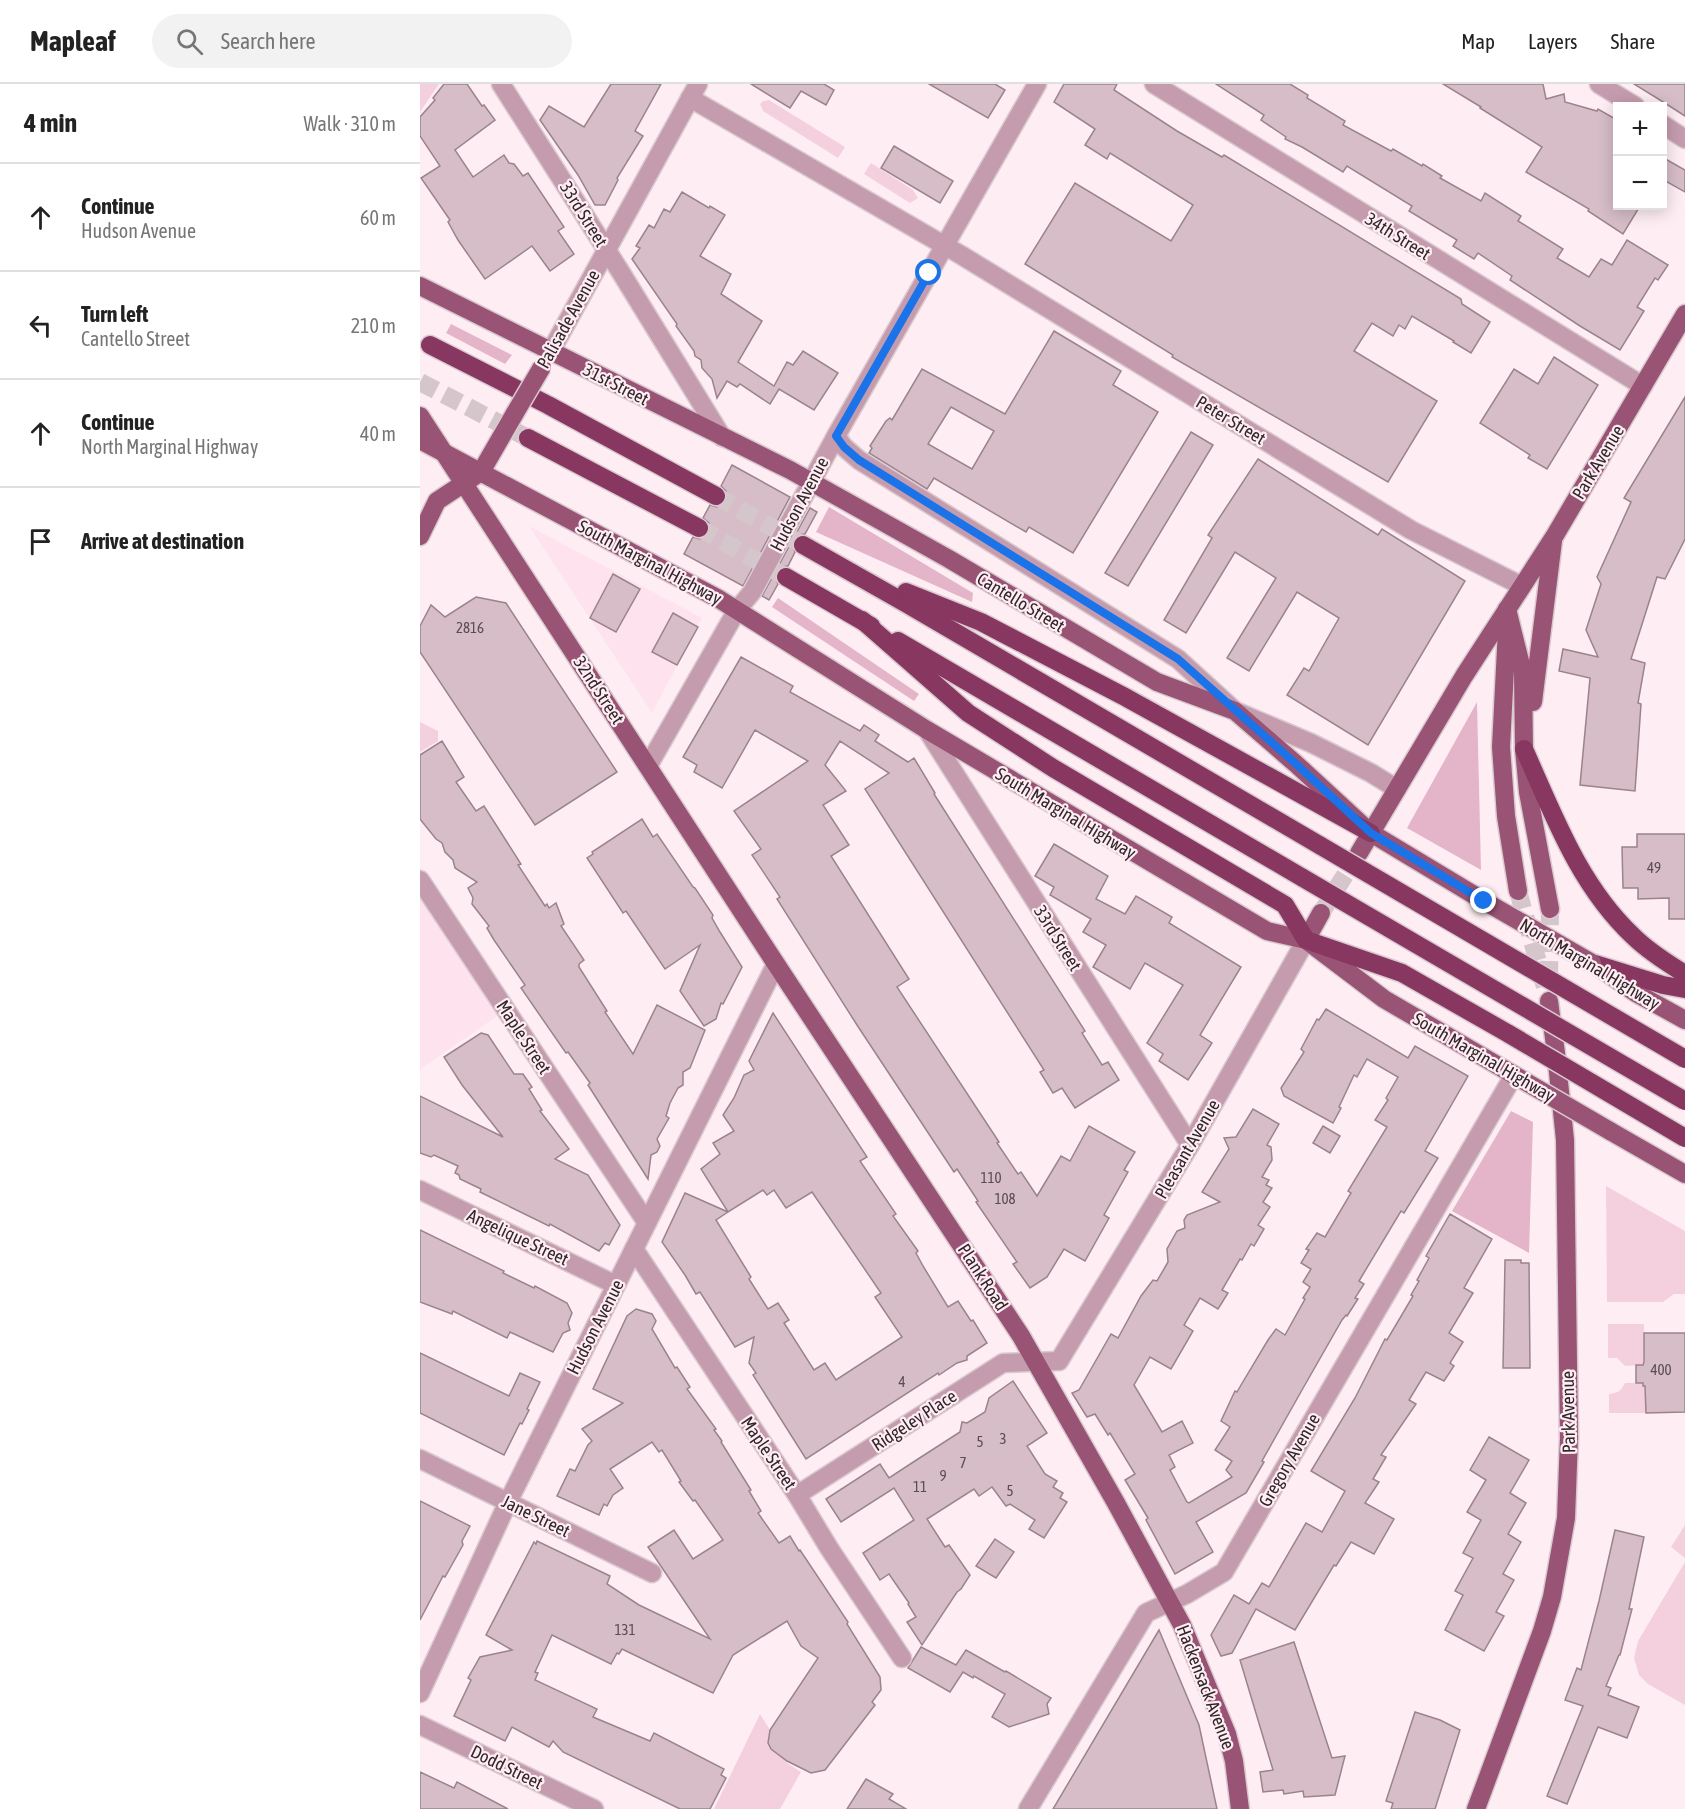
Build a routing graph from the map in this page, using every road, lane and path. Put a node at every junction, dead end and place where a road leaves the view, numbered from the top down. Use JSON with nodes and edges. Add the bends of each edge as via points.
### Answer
{"nodes":[{"id":1,"x":501,"y":84,"type":"edge"},
{"id":2,"x":1037,"y":84,"type":"edge"},
{"id":3,"x":1154,"y":84,"type":"edge"},
{"id":4,"x":1599,"y":84,"type":"edge"},
{"id":5,"x":694,"y":91,"type":"edge"},
{"id":6,"x":1628,"y":102,"type":"edge"},
{"id":7,"x":1667,"y":127,"type":"edge"},
{"id":8,"x":1685,"y":139,"type":"edge"},
{"id":9,"x":944,"y":245,"type":"junction"},
{"id":10,"x":606,"y":249,"type":"junction"},
{"id":11,"x":420,"y":286,"type":"edge"},
{"id":12,"x":1685,"y":314,"type":"edge"},
{"id":13,"x":430,"y":345,"type":"dead end"},
{"id":14,"x":546,"y":359,"type":"junction"},
{"id":15,"x":1642,"y":386,"type":"junction"},
{"id":16,"x":420,"y":416,"type":"edge"},
{"id":17,"x":836,"y":436,"type":"junction"},
{"id":18,"x":722,"y":437,"type":"junction"},
{"id":19,"x":528,"y":438,"type":"tunnel mouth"},
{"id":20,"x":420,"y":440,"type":"edge"},
{"id":21,"x":445,"y":452,"type":"junction"},
{"id":22,"x":481,"y":472,"type":"junction"},
{"id":23,"x":464,"y":482,"type":"junction"},
{"id":24,"x":812,"y":483,"type":"junction"},
{"id":25,"x":716,"y":496,"type":"tunnel mouth"},
{"id":26,"x":699,"y":528,"type":"tunnel mouth"},
{"id":27,"x":420,"y":536,"type":"edge"},
{"id":28,"x":1554,"y":537,"type":"junction"},
{"id":29,"x":803,"y":545,"type":"tunnel mouth"},
{"id":30,"x":843,"y":567,"type":"junction"},
{"id":31,"x":786,"y":577,"type":"tunnel mouth"},
{"id":32,"x":1522,"y":586,"type":"junction"},
{"id":33,"x":1508,"y":609,"type":"junction"},
{"id":34,"x":737,"y":610,"type":"junction"},
{"id":35,"x":862,"y":620,"type":"junction"},
{"id":36,"x":1235,"y":711,"type":"junction"},
{"id":37,"x":927,"y":730,"type":"junction"},
{"id":38,"x":1524,"y":749,"type":"junction"},
{"id":39,"x":648,"y":766,"type":"junction"},
{"id":40,"x":1397,"y":789,"type":"junction"},
{"id":41,"x":1371,"y":833,"type":"junction"},
{"id":42,"x":1359,"y":854,"type":"tunnel mouth"},
{"id":43,"x":420,"y":880,"type":"edge"},
{"id":44,"x":1518,"y":891,"type":"tunnel mouth"},
{"id":45,"x":1550,"y":909,"type":"tunnel mouth"},
{"id":46,"x":1321,"y":913,"type":"tunnel mouth"},
{"id":47,"x":1306,"y":940,"type":"junction"},
{"id":48,"x":1592,"y":963,"type":"junction"},
{"id":49,"x":776,"y":964,"type":"junction"},
{"id":50,"x":1685,"y":974,"type":"edge"},
{"id":51,"x":1685,"y":989,"type":"edge"},
{"id":52,"x":1549,"y":1001,"type":"tunnel mouth"},
{"id":53,"x":1685,"y":1020,"type":"edge"},
{"id":54,"x":1685,"y":1059,"type":"edge"},
{"id":55,"x":1514,"y":1075,"type":"junction"},
{"id":56,"x":1685,"y":1101,"type":"edge"},
{"id":57,"x":1685,"y":1137,"type":"edge"},
{"id":58,"x":1190,"y":1145,"type":"junction"},
{"id":59,"x":1685,"y":1174,"type":"edge"},
{"id":60,"x":420,"y":1191,"type":"edge"},
{"id":61,"x":647,"y":1222,"type":"junction"},
{"id":62,"x":634,"y":1250,"type":"junction"},
{"id":63,"x":616,"y":1285,"type":"junction"},
{"id":64,"x":1036,"y":1362,"type":"junction"},
{"id":65,"x":420,"y":1459,"type":"edge"},
{"id":66,"x":797,"y":1495,"type":"junction"},
{"id":67,"x":508,"y":1502,"type":"junction"},
{"id":68,"x":652,"y":1573,"type":"dead end"},
{"id":69,"x":1171,"y":1601,"type":"junction"},
{"id":70,"x":902,"y":1658,"type":"dead end"},
{"id":71,"x":420,"y":1693,"type":"edge"},
{"id":72,"x":420,"y":1725,"type":"edge"},
{"id":73,"x":594,"y":1809,"type":"edge"},
{"id":74,"x":1028,"y":1809,"type":"edge"},
{"id":75,"x":1240,"y":1809,"type":"edge"},
{"id":76,"x":1476,"y":1809,"type":"edge"}],
"edges":[{"from":1,"to":10,"type":"street","name":"33rd Street"},
{"from":2,"to":9,"type":"street","name":"Hudson Avenue"},
{"from":3,"to":15,"type":"street","name":"34th Street"},
{"from":4,"to":6,"type":"street"},
{"from":5,"to":9,"type":"street","name":"Peter Street"},
{"from":5,"to":10,"type":"street","name":"Palisade Avenue"},
{"from":7,"to":8,"type":"street"},
{"from":9,"to":17,"type":"street","name":"Hudson Avenue"},
{"from":9,"to":32,"type":"street","name":"Peter Street","via":[[1411,530]]},
{"from":10,"to":14,"type":"street","name":"Palisade Avenue"},
{"from":10,"to":18,"type":"street","name":"33rd Street"},
{"from":11,"to":14,"type":"main road","name":"31st Street"},
{"from":12,"to":15,"type":"main road","name":"Park Avenue"},
{"from":13,"to":25,"type":"highway"},
{"from":14,"to":18,"type":"main road","name":"31st Street"},
{"from":14,"to":22,"type":"main road","name":"Palisade Avenue","bridge":true},
{"from":15,"to":28,"type":"main road","name":"Park Avenue"},
{"from":16,"to":21,"type":"main road","name":"32nd Street"},
{"from":17,"to":24,"type":"street","name":"Hudson Avenue"},
{"from":17,"to":36,"type":"street","name":"Cantello Street","via":[[853,456],[1178,659]]},
{"from":18,"to":24,"type":"main road","name":"31st Street"},
{"from":19,"to":26,"type":"highway"},
{"from":20,"to":21,"type":"main road","name":"South Marginal Highway"},
{"from":21,"to":22,"type":"main road","name":"South Marginal Highway"},
{"from":21,"to":23,"type":"main road","name":"32nd Street"},
{"from":22,"to":23,"type":"main road","name":"Palisade Avenue"},
{"from":22,"to":34,"type":"main road","name":"South Marginal Highway"},
{"from":23,"to":27,"type":"main road","name":"Palisade Avenue","via":[[437,501]]},
{"from":23,"to":39,"type":"main road","name":"32nd Street"},
{"from":24,"to":34,"type":"street","name":"Hudson Avenue","via":[[752,592]]},
{"from":24,"to":36,"type":"main road","name":"Cantello Street","via":[[1157,682]]},
{"from":28,"to":32,"type":"main road","name":"Park Avenue"},
{"from":28,"to":38,"type":"main road"},
{"from":29,"to":30,"type":"highway"},
{"from":30,"to":41,"type":"highway","via":[[981,622]]},
{"from":30,"to":54,"type":"highway","bridge":true},
{"from":31,"to":35,"type":"highway"},
{"from":32,"to":33,"type":"main road","name":"Park Avenue"},
{"from":33,"to":38,"type":"main road","via":[[1523,673]]},
{"from":33,"to":40,"type":"main road","name":"Park Avenue"},
{"from":33,"to":44,"type":"main road","name":"Park Avenue","via":[[1501,747],[1506,816]]},
{"from":34,"to":37,"type":"main road","name":"South Marginal Highway"},
{"from":34,"to":39,"type":"street","name":"Hudson Avenue"},
{"from":35,"to":47,"type":"highway","via":[[968,713],[1053,768],[1285,905]]},
{"from":35,"to":56,"type":"highway","bridge":true},
{"from":36,"to":40,"type":"street","name":"Cantello Street","via":[[1311,743]]},
{"from":36,"to":41,"type":"main road","name":"Cantello Street"},
{"from":37,"to":47,"type":"main road","name":"South Marginal Highway","via":[[1267,931]]},
{"from":37,"to":58,"type":"street","name":"33rd Street"},
{"from":38,"to":45,"type":"main road"},
{"from":38,"to":50,"type":"highway","via":[[1568,849],[1598,896],[1634,937]]},
{"from":39,"to":49,"type":"main road","name":"32nd Street"},
{"from":40,"to":41,"type":"main road","name":"Park Avenue"},
{"from":41,"to":42,"type":"main road"},
{"from":41,"to":48,"type":"main road","name":"North Marginal Highway","bridge":true},
{"from":43,"to":61,"type":"street","name":"Maple Street"},
{"from":46,"to":47,"type":"main road","name":"Pleasant Avenue"},
{"from":47,"to":55,"type":"main road","name":"South Marginal Highway","via":[[1384,999]]},
{"from":47,"to":57,"type":"highway","bridge":true,"via":[[1402,973]]},
{"from":47,"to":58,"type":"street","name":"Pleasant Avenue"},
{"from":48,"to":51,"type":"highway"},
{"from":48,"to":53,"type":"main road","name":"North Marginal Highway"},
{"from":49,"to":61,"type":"street","name":"Hudson Avenue"},
{"from":49,"to":64,"type":"main road","name":"Plank Road"},
{"from":52,"to":76,"type":"main road","name":"Park Avenue","via":[[1564,1140],[1569,1438],[1566,1518],[1542,1631]]},
{"from":55,"to":59,"type":"main road","name":"South Marginal Highway","bridge":true},
{"from":55,"to":69,"type":"street","name":"Gregory Avenue","via":[[1224,1572]]},
{"from":58,"to":64,"type":"street","name":"Pleasant Avenue","via":[[1059,1361]]},
{"from":60,"to":63,"type":"street","name":"Angelique Street"},
{"from":61,"to":62,"type":"street","name":"Hudson Avenue"},
{"from":62,"to":63,"type":"street","name":"Hudson Avenue"},
{"from":62,"to":66,"type":"street","name":"Maple Street"},
{"from":63,"to":67,"type":"street","name":"Hudson Avenue"},
{"from":64,"to":66,"type":"street","name":"Ridgeley Place","via":[[1003,1363]]},
{"from":64,"to":69,"type":"main road","name":"Plank Road"},
{"from":65,"to":67,"type":"street","name":"Jane Street"},
{"from":66,"to":70,"type":"street","name":"Maple Street"},
{"from":67,"to":68,"type":"street","name":"Jane Street"},
{"from":67,"to":71,"type":"street","name":"Hudson Avenue"},
{"from":69,"to":74,"type":"street","name":"Gregory Avenue","via":[[1146,1613]]},
{"from":69,"to":75,"type":"main road","name":"Hackensack Avenue","via":[[1227,1734]]},
{"from":72,"to":73,"type":"street","name":"Dodd Street"}]}
